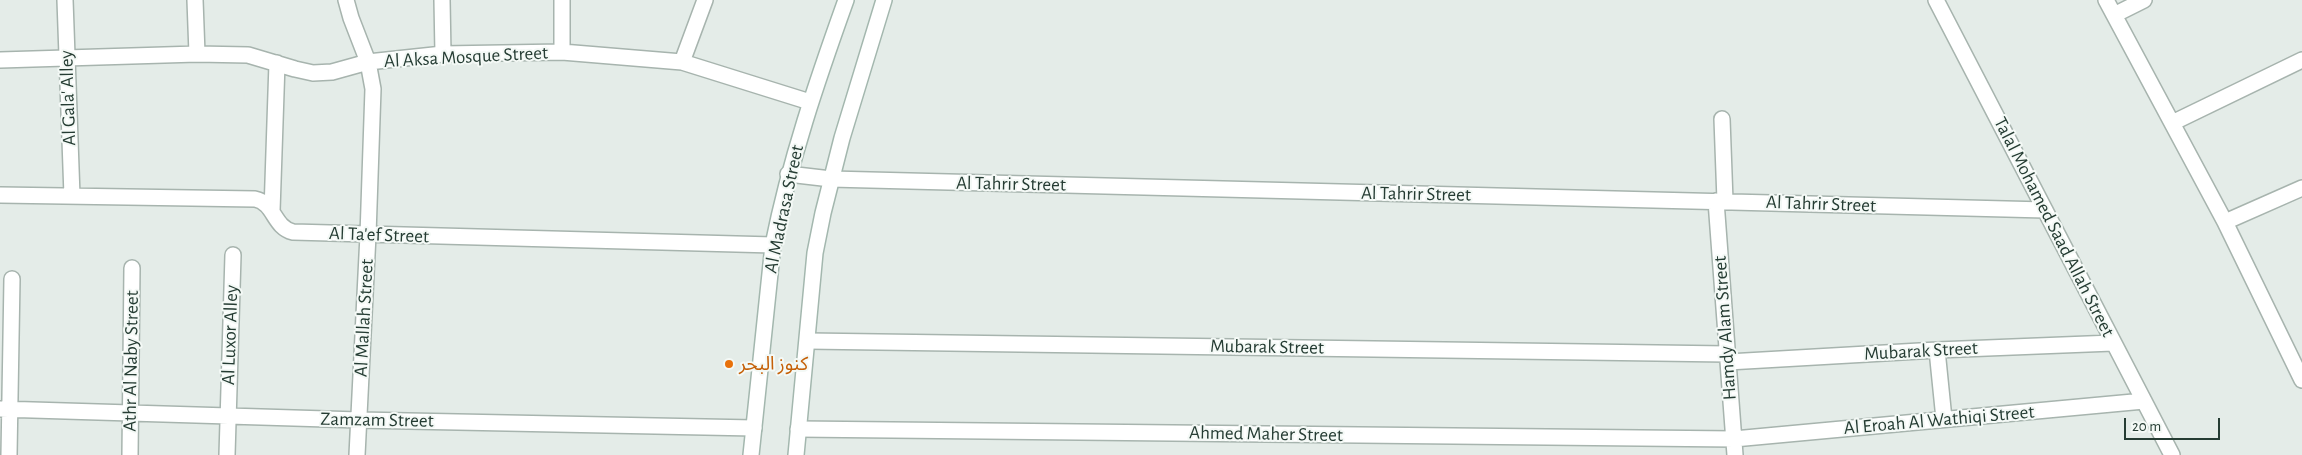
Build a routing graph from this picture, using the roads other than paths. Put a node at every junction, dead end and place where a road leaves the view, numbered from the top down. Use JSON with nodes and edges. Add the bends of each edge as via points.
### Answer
{"nodes":[{"id":1,"x":65,"y":0,"type":"edge"},
{"id":2,"x":195,"y":0,"type":"edge"},
{"id":3,"x":346,"y":0,"type":"edge"},
{"id":4,"x":442,"y":0,"type":"edge"},
{"id":5,"x":562,"y":0,"type":"edge"},
{"id":6,"x":705,"y":0,"type":"edge"},
{"id":7,"x":846,"y":0,"type":"edge"},
{"id":8,"x":884,"y":0,"type":"edge"},
{"id":9,"x":1936,"y":0,"type":"edge"},
{"id":10,"x":2106,"y":0,"type":"edge"},
{"id":11,"x":2144,"y":0,"type":"edge"},
{"id":12,"x":2114,"y":14,"type":"junction"},
{"id":13,"x":562,"y":52,"type":"junction"},
{"id":14,"x":198,"y":54,"type":"junction"},
{"id":15,"x":443,"y":54,"type":"junction"},
{"id":16,"x":67,"y":58,"type":"junction"},
{"id":17,"x":0,"y":60,"type":"edge"},
{"id":18,"x":2302,"y":60,"type":"edge"},
{"id":19,"x":368,"y":62,"type":"junction"},
{"id":20,"x":682,"y":62,"type":"junction"},
{"id":21,"x":277,"y":64,"type":"junction"},
{"id":22,"x":810,"y":102,"type":"junction"},
{"id":23,"x":1722,"y":119,"type":"dead end"},
{"id":24,"x":2172,"y":123,"type":"junction"},
{"id":25,"x":788,"y":174,"type":"junction"},
{"id":26,"x":831,"y":179,"type":"junction"},
{"id":27,"x":2302,"y":188,"type":"edge"},
{"id":28,"x":0,"y":195,"type":"edge"},
{"id":29,"x":72,"y":196,"type":"junction"},
{"id":30,"x":1720,"y":201,"type":"junction"},
{"id":31,"x":2045,"y":210,"type":"junction"},
{"id":32,"x":272,"y":211,"type":"junction"},
{"id":33,"x":2225,"y":222,"type":"junction"},
{"id":34,"x":368,"y":235,"type":"junction"},
{"id":35,"x":773,"y":245,"type":"junction"},
{"id":36,"x":232,"y":255,"type":"dead end"},
{"id":37,"x":132,"y":268,"type":"dead end"},
{"id":38,"x":12,"y":279,"type":"dead end"},
{"id":39,"x":808,"y":341,"type":"junction"},
{"id":40,"x":2113,"y":343,"type":"junction"},
{"id":41,"x":1938,"y":350,"type":"junction"},
{"id":42,"x":1728,"y":358,"type":"junction"},
{"id":43,"x":2302,"y":380,"type":"edge"},
{"id":44,"x":2144,"y":401,"type":"junction"},
{"id":45,"x":5,"y":409,"type":"edge"},
{"id":46,"x":130,"y":413,"type":"junction"},
{"id":47,"x":228,"y":416,"type":"junction"},
{"id":48,"x":1944,"y":419,"type":"junction"},
{"id":49,"x":359,"y":420,"type":"junction"},
{"id":50,"x":754,"y":428,"type":"junction"},
{"id":51,"x":798,"y":429,"type":"junction"},
{"id":52,"x":1734,"y":439,"type":"junction"},
{"id":53,"x":9,"y":455,"type":"edge"},
{"id":54,"x":130,"y":455,"type":"edge"},
{"id":55,"x":227,"y":455,"type":"edge"},
{"id":56,"x":357,"y":455,"type":"edge"},
{"id":57,"x":751,"y":455,"type":"edge"},
{"id":58,"x":796,"y":455,"type":"edge"},
{"id":59,"x":1735,"y":455,"type":"edge"},
{"id":60,"x":2172,"y":455,"type":"edge"}],
"edges":[{"from":1,"to":16,"type":"street","name":"Al Gala' Alley"},
{"from":2,"to":14,"type":"street"},
{"from":3,"to":19,"type":"street","name":"Al Mallah Street"},
{"from":4,"to":15,"type":"street"},
{"from":5,"to":13,"type":"street"},
{"from":6,"to":20,"type":"street"},
{"from":7,"to":22,"type":"street","name":"Al Madrasa Street"},
{"from":8,"to":26,"type":"street","name":"Al Madrasa Street"},
{"from":9,"to":31,"type":"street","name":"Talal Mohamed Saad Allah Street"},
{"from":10,"to":12,"type":"street"},
{"from":11,"to":12,"type":"street"},
{"from":12,"to":24,"type":"street"},
{"from":13,"to":15,"type":"street","name":"Al Aksa Mosque Street"},
{"from":13,"to":20,"type":"street","name":"Al Aksa Mosque Street"},
{"from":14,"to":16,"type":"street","name":"Al Aksa Mosque Street"},
{"from":14,"to":21,"type":"street","name":"Al Aksa Mosque Street","via":[[248,55]]},
{"from":15,"to":19,"type":"street","name":"Al Aksa Mosque Street"},
{"from":16,"to":17,"type":"street","name":"Al Aksa Mosque Street"},
{"from":16,"to":29,"type":"street","name":"Al Gala' Alley"},
{"from":18,"to":24,"type":"street"},
{"from":19,"to":21,"type":"street","name":"Al Aksa Mosque Street","via":[[332,72],[313,73]]},
{"from":19,"to":34,"type":"street","name":"Al Mallah Street","via":[[373,89]]},
{"from":20,"to":22,"type":"street","name":"Al Aksa Mosque Street"},
{"from":21,"to":32,"type":"street"},
{"from":22,"to":25,"type":"street","name":"Al Madrasa Street"},
{"from":23,"to":30,"type":"street","name":"Hamdy Alam Street"},
{"from":24,"to":33,"type":"street"},
{"from":25,"to":26,"type":"street","name":"Al Tahrir Street"},
{"from":25,"to":35,"type":"street","name":"Al Madrasa Street"},
{"from":26,"to":30,"type":"street","name":"Al Tahrir Street"},
{"from":26,"to":39,"type":"street","name":"Al Madrasa Street","via":[[815,253]]},
{"from":27,"to":33,"type":"street"},
{"from":28,"to":29,"type":"street","name":"Al Ta'ef Street"},
{"from":29,"to":32,"type":"street","name":"Al Ta'ef Street","via":[[255,199]]},
{"from":30,"to":31,"type":"street","name":"Al Tahrir Street"},
{"from":30,"to":42,"type":"street","name":"Hamdy Alam Street"},
{"from":31,"to":40,"type":"street","name":"Talal Mohamed Saad Allah Street"},
{"from":32,"to":34,"type":"street","name":"Al Ta'ef Street","via":[[281,227],[293,232]]},
{"from":33,"to":43,"type":"street"},
{"from":34,"to":35,"type":"street","name":"Al Ta'ef Street"},
{"from":34,"to":49,"type":"street","name":"Al Mallah Street"},
{"from":35,"to":50,"type":"street","name":"Al Madrasa Street"},
{"from":36,"to":47,"type":"street","name":"Al Luxor Alley"},
{"from":37,"to":46,"type":"street","name":"Athr Al Naby Street"},
{"from":38,"to":45,"type":"street"},
{"from":39,"to":42,"type":"street","name":"Mubarak Street"},
{"from":39,"to":51,"type":"street","name":"Al Madrasa Street"},
{"from":40,"to":41,"type":"street","name":"Mubarak Street"},
{"from":40,"to":44,"type":"street","name":"Talal Mohamed Saad Allah Street"},
{"from":41,"to":42,"type":"street","name":"Mubarak Street"},
{"from":41,"to":48,"type":"street"},
{"from":42,"to":52,"type":"street","name":"Hamdy Alam Street"},
{"from":44,"to":48,"type":"street","name":"Al Eroah Al Wathiqi Street"},
{"from":44,"to":60,"type":"street","name":"Talal Mohamed Saad Allah Street"},
{"from":45,"to":46,"type":"street","name":"Zamzam Street"},
{"from":45,"to":53,"type":"street"},
{"from":46,"to":47,"type":"street","name":"Zamzam Street"},
{"from":46,"to":54,"type":"street","name":"Athr Al Naby Street"},
{"from":47,"to":49,"type":"street","name":"Zamzam Street"},
{"from":47,"to":55,"type":"street","name":"Al Luxor Alley"},
{"from":48,"to":52,"type":"street","name":"Al Eroah Al Wathiqi Street"},
{"from":49,"to":50,"type":"street","name":"Zamzam Street"},
{"from":49,"to":56,"type":"street","name":"Al Mallah Street"},
{"from":50,"to":57,"type":"street","name":"Al Madrasa Street"},
{"from":51,"to":52,"type":"street","name":"Ahmed Maher Street"},
{"from":51,"to":58,"type":"street","name":"Al Madrasa Street"},
{"from":52,"to":59,"type":"street","name":"Hamdy Alam Street"}]}
